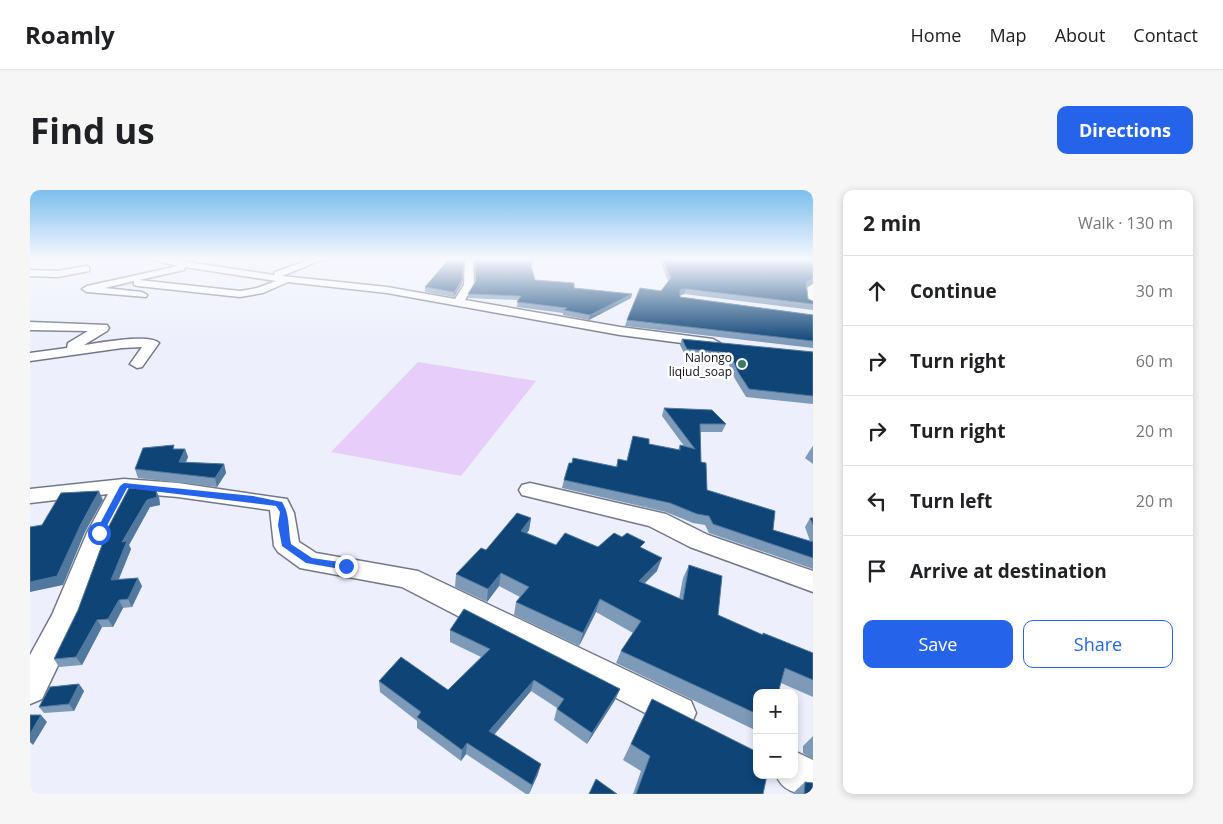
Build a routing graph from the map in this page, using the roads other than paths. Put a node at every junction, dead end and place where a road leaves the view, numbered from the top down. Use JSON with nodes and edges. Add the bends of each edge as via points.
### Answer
{"nodes":[{"id":1,"x":96,"y":287,"type":"edge"},
{"id":2,"x":181,"y":287,"type":"edge"},
{"id":3,"x":269,"y":287,"type":"edge"},
{"id":4,"x":363,"y":287,"type":"edge"},
{"id":5,"x":468,"y":287,"type":"edge"},
{"id":6,"x":813,"y":287,"type":"edge"},
{"id":7,"x":142,"y":295,"type":"dead end"},
{"id":8,"x":458,"y":302,"type":"junction"},
{"id":9,"x":809,"y":302,"type":"edge"},
{"id":10,"x":30,"y":326,"type":"edge"},
{"id":11,"x":724,"y":344,"type":"edge"},
{"id":12,"x":60,"y":353,"type":"junction"},
{"id":13,"x":30,"y":357,"type":"edge"},
{"id":14,"x":136,"y":364,"type":"dead end"},
{"id":15,"x":124,"y":486,"type":"junction"},
{"id":16,"x":530,"y":490,"type":"dead end"},
{"id":17,"x":31,"y":497,"type":"edge"},
{"id":18,"x":813,"y":582,"type":"edge"},
{"id":19,"x":30,"y":688,"type":"edge"},
{"id":20,"x":699,"y":724,"type":"edge"},
{"id":21,"x":798,"y":774,"type":"edge"},
{"id":22,"x":813,"y":781,"type":"edge"}],
"edges":[{"from":1,"to":7,"type":"street","via":[[87,289]]},
{"from":2,"to":3,"type":"street","via":[[240,294]]},
{"from":4,"to":8,"type":"street"},
{"from":5,"to":8,"type":"street"},
{"from":6,"to":9,"type":"street"},
{"from":8,"to":11,"type":"street","via":[[620,331]]},
{"from":10,"to":12,"type":"street","via":[[103,328]]},
{"from":12,"to":13,"type":"street"},
{"from":12,"to":14,"type":"street","via":[[152,343]]},
{"from":15,"to":17,"type":"street"},
{"from":15,"to":19,"type":"street","via":[[99,533],[66,617]]},
{"from":15,"to":20,"type":"street","via":[[279,504],[284,512],[282,525],[287,546],[309,561],[408,578]]},
{"from":16,"to":18,"type":"street","via":[[657,520],[699,541]]},
{"from":21,"to":22,"type":"street"}]}
